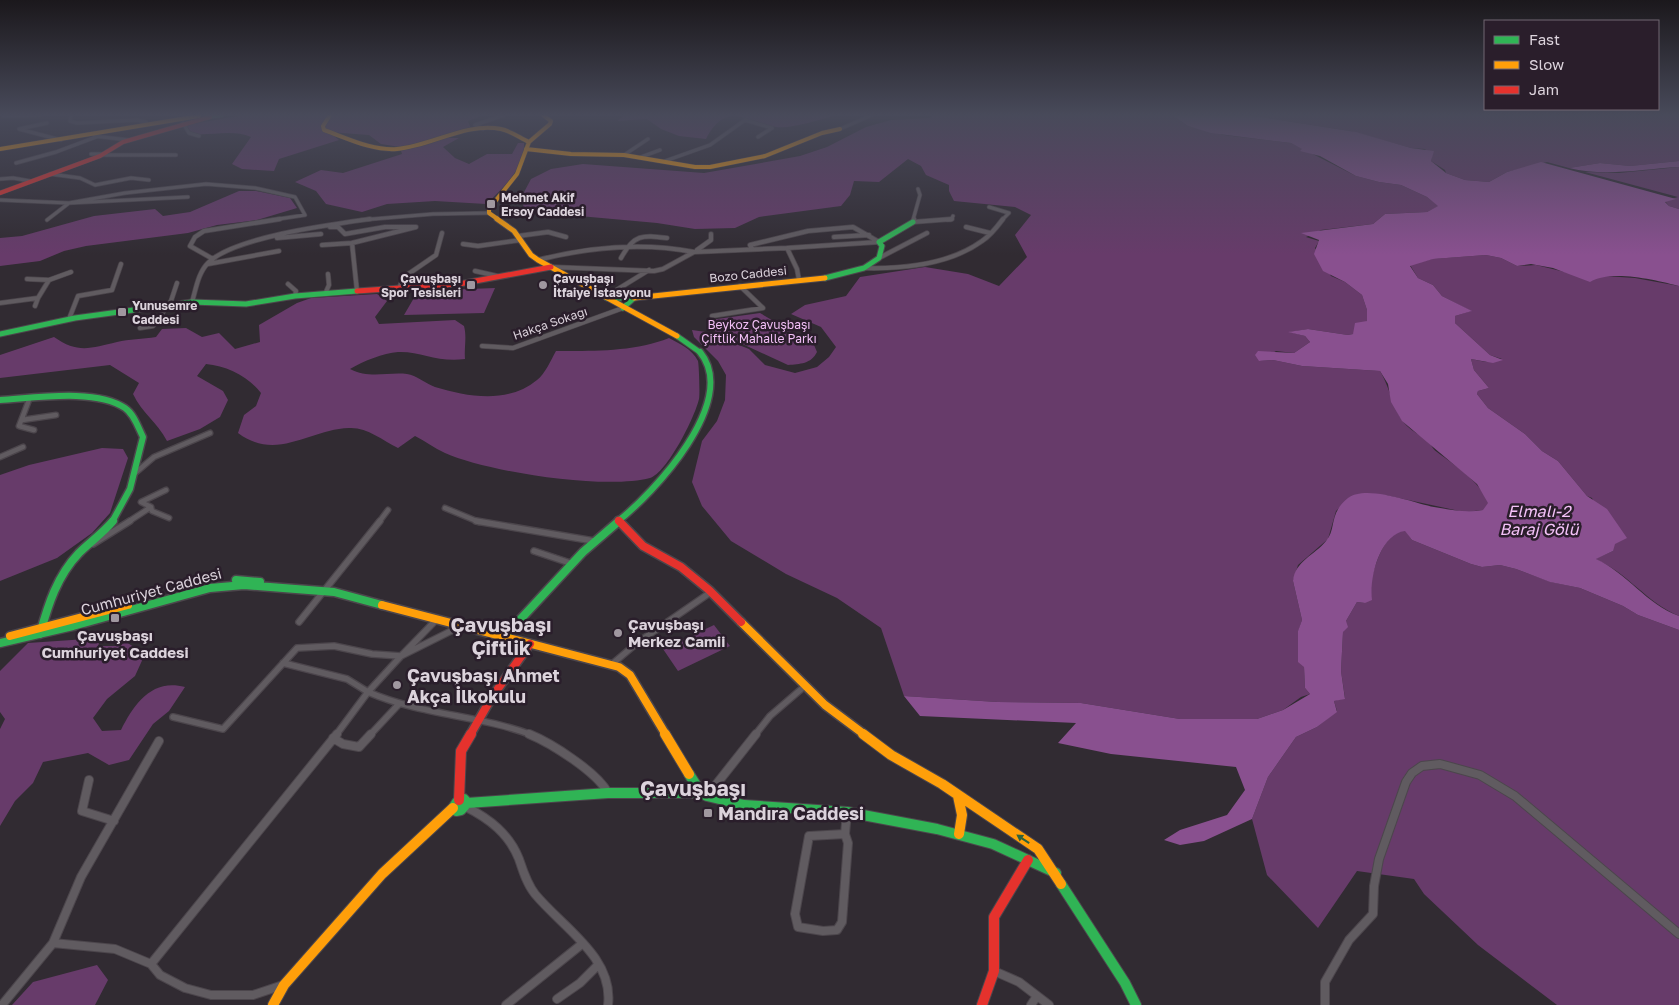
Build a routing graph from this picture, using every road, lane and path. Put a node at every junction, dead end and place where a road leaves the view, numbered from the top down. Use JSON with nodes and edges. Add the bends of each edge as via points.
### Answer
{"nodes":[{"id":1,"x":20,"y":162,"type":"edge"},
{"id":2,"x":82,"y":162,"type":"edge"},
{"id":3,"x":522,"y":162,"type":"edge"},
{"id":4,"x":672,"y":162,"type":"edge"},
{"id":5,"x":736,"y":162,"type":"edge"},
{"id":6,"x":16,"y":163,"type":"dead end"},
{"id":7,"x":50,"y":174,"type":"junction"},
{"id":8,"x":0,"y":179,"type":"edge"},
{"id":9,"x":149,"y":180,"type":"dead end"},
{"id":10,"x":30,"y":181,"type":"junction"},
{"id":11,"x":918,"y":189,"type":"dead end"},
{"id":12,"x":0,"y":193,"type":"edge"},
{"id":13,"x":188,"y":197,"type":"dead end"},
{"id":14,"x":0,"y":200,"type":"edge"},
{"id":15,"x":69,"y":203,"type":"junction"},
{"id":16,"x":989,"y":208,"type":"dead end"},
{"id":17,"x":489,"y":213,"type":"junction"},
{"id":18,"x":953,"y":216,"type":"dead end"},
{"id":19,"x":47,"y":220,"type":"dead end"},
{"id":20,"x":913,"y":222,"type":"junction"},
{"id":21,"x":317,"y":227,"type":"junction"},
{"id":22,"x":966,"y":227,"type":"dead end"},
{"id":23,"x":442,"y":233,"type":"dead end"},
{"id":24,"x":927,"y":233,"type":"dead end"},
{"id":25,"x":990,"y":233,"type":"junction"},
{"id":26,"x":321,"y":234,"type":"dead end"},
{"id":27,"x":711,"y":234,"type":"dead end"},
{"id":28,"x":869,"y":235,"type":"junction"},
{"id":29,"x":566,"y":237,"type":"dead end"},
{"id":30,"x":834,"y":237,"type":"dead end"},
{"id":31,"x":519,"y":238,"type":"junction"},
{"id":32,"x":668,"y":238,"type":"dead end"},
{"id":33,"x":268,"y":239,"type":"junction"},
{"id":34,"x":879,"y":242,"type":"junction"},
{"id":35,"x":352,"y":243,"type":"junction"},
{"id":36,"x":463,"y":244,"type":"dead end"},
{"id":37,"x":322,"y":245,"type":"dead end"},
{"id":38,"x":626,"y":248,"type":"junction"},
{"id":39,"x":787,"y":248,"type":"junction"},
{"id":40,"x":752,"y":250,"type":"junction"},
{"id":41,"x":279,"y":251,"type":"dead end"},
{"id":42,"x":694,"y":252,"type":"junction"},
{"id":43,"x":621,"y":258,"type":"dead end"},
{"id":44,"x":879,"y":258,"type":"junction"},
{"id":45,"x":214,"y":259,"type":"junction"},
{"id":46,"x":538,"y":260,"type":"junction"},
{"id":47,"x":121,"y":264,"type":"dead end"},
{"id":48,"x":208,"y":264,"type":"junction"},
{"id":49,"x":551,"y":267,"type":"junction"},
{"id":50,"x":864,"y":268,"type":"junction"},
{"id":51,"x":649,"y":270,"type":"junction"},
{"id":52,"x":475,"y":271,"type":"dead end"},
{"id":53,"x":72,"y":272,"type":"dead end"},
{"id":54,"x":328,"y":274,"type":"dead end"},
{"id":55,"x":498,"y":276,"type":"junction"},
{"id":56,"x":28,"y":279,"type":"dead end"},
{"id":57,"x":49,"y":280,"type":"junction"},
{"id":58,"x":799,"y":280,"type":"junction"},
{"id":59,"x":177,"y":283,"type":"dead end"},
{"id":60,"x":288,"y":284,"type":"dead end"},
{"id":61,"x":740,"y":286,"type":"junction"},
{"id":62,"x":398,"y":288,"type":"junction"},
{"id":63,"x":357,"y":291,"type":"junction"},
{"id":64,"x":325,"y":294,"type":"junction"},
{"id":65,"x":295,"y":296,"type":"junction"},
{"id":66,"x":38,"y":298,"type":"junction"},
{"id":67,"x":605,"y":298,"type":"junction"},
{"id":68,"x":634,"y":298,"type":"junction"},
{"id":69,"x":192,"y":302,"type":"junction"},
{"id":70,"x":0,"y":303,"type":"edge"},
{"id":71,"x":614,"y":303,"type":"junction"},
{"id":72,"x":166,"y":305,"type":"junction"},
{"id":73,"x":35,"y":306,"type":"dead end"},
{"id":74,"x":623,"y":308,"type":"junction"},
{"id":75,"x":712,"y":316,"type":"dead end"},
{"id":76,"x":68,"y":319,"type":"junction"},
{"id":77,"x":140,"y":328,"type":"dead end"},
{"id":78,"x":0,"y":334,"type":"edge"},
{"id":79,"x":482,"y":346,"type":"dead end"},
{"id":80,"x":0,"y":400,"type":"edge"},
{"id":81,"x":29,"y":400,"type":"junction"},
{"id":82,"x":56,"y":415,"type":"dead end"},
{"id":83,"x":22,"y":420,"type":"junction"},
{"id":84,"x":34,"y":430,"type":"dead end"},
{"id":85,"x":210,"y":433,"type":"dead end"},
{"id":86,"x":23,"y":447,"type":"dead end"},
{"id":87,"x":0,"y":457,"type":"edge"},
{"id":88,"x":131,"y":478,"type":"junction"},
{"id":89,"x":166,"y":490,"type":"dead end"},
{"id":90,"x":151,"y":508,"type":"junction"},
{"id":91,"x":445,"y":508,"type":"dead end"},
{"id":92,"x":388,"y":510,"type":"dead end"},
{"id":93,"x":169,"y":518,"type":"dead end"},
{"id":94,"x":618,"y":520,"type":"junction"},
{"id":95,"x":594,"y":541,"type":"junction"},
{"id":96,"x":534,"y":551,"type":"dead end"},
{"id":97,"x":80,"y":552,"type":"junction"},
{"id":98,"x":573,"y":564,"type":"junction"},
{"id":99,"x":325,"y":591,"type":"junction"},
{"id":100,"x":711,"y":592,"type":"junction"},
{"id":101,"x":437,"y":619,"type":"junction"},
{"id":102,"x":299,"y":622,"type":"dead end"},
{"id":103,"x":461,"y":626,"type":"junction"},
{"id":104,"x":41,"y":631,"type":"junction"},
{"id":105,"x":504,"y":637,"type":"junction"},
{"id":106,"x":0,"y":639,"type":"edge"},
{"id":107,"x":0,"y":643,"type":"edge"},
{"id":108,"x":530,"y":644,"type":"junction"},
{"id":109,"x":401,"y":656,"type":"junction"},
{"id":110,"x":283,"y":663,"type":"junction"},
{"id":111,"x":612,"y":665,"type":"junction"},
{"id":112,"x":806,"y":685,"type":"junction"},
{"id":113,"x":368,"y":692,"type":"junction"},
{"id":114,"x":399,"y":704,"type":"junction"},
{"id":115,"x":173,"y":717,"type":"dead end"},
{"id":116,"x":477,"y":722,"type":"junction"},
{"id":117,"x":333,"y":738,"type":"junction"},
{"id":118,"x":158,"y":742,"type":"dead end"},
{"id":119,"x":89,"y":780,"type":"dead end"},
{"id":120,"x":608,"y":792,"type":"junction"},
{"id":121,"x":956,"y":794,"type":"junction"},
{"id":122,"x":704,"y":795,"type":"junction"},
{"id":123,"x":459,"y":800,"type":"junction"},
{"id":124,"x":466,"y":805,"type":"junction"},
{"id":125,"x":453,"y":808,"type":"junction"},
{"id":126,"x":847,"y":812,"type":"junction"},
{"id":127,"x":114,"y":821,"type":"junction"},
{"id":128,"x":845,"y":834,"type":"junction"},
{"id":129,"x":959,"y":834,"type":"junction"},
{"id":130,"x":1028,"y":860,"type":"junction"},
{"id":131,"x":1056,"y":874,"type":"junction"},
{"id":132,"x":1679,"y":934,"type":"edge"},
{"id":133,"x":53,"y":943,"type":"junction"},
{"id":134,"x":582,"y":944,"type":"junction"},
{"id":135,"x":151,"y":964,"type":"junction"},
{"id":136,"x":598,"y":965,"type":"junction"},
{"id":137,"x":994,"y":971,"type":"junction"},
{"id":138,"x":284,"y":985,"type":"junction"},
{"id":139,"x":1037,"y":996,"type":"junction"},
{"id":140,"x":557,"y":999,"type":"dead end"},
{"id":141,"x":2,"y":1005,"type":"edge"},
{"id":142,"x":273,"y":1005,"type":"edge"},
{"id":143,"x":506,"y":1005,"type":"edge"},
{"id":144,"x":608,"y":1005,"type":"edge"},
{"id":145,"x":982,"y":1005,"type":"edge"},
{"id":146,"x":1031,"y":1005,"type":"edge"},
{"id":147,"x":1049,"y":1005,"type":"edge"},
{"id":148,"x":1136,"y":1005,"type":"edge"},
{"id":149,"x":1324,"y":1005,"type":"edge"}],
"edges":[{"from":1,"to":6,"type":"street"},
{"from":2,"to":7,"type":"street"},
{"from":3,"to":17,"type":"street","via":[[517,174]]},
{"from":4,"to":5,"type":"street","via":[[710,167]]},
{"from":7,"to":9,"type":"street","via":[[80,178],[95,185],[111,180]]},
{"from":7,"to":10,"type":"street"},
{"from":8,"to":10,"type":"street"},
{"from":10,"to":12,"type":"street"},
{"from":11,"to":20,"type":"street","via":[[920,194]]},
{"from":13,"to":15,"type":"street"},
{"from":14,"to":15,"type":"street"},
{"from":15,"to":19,"type":"street"},
{"from":15,"to":45,"type":"street","via":[[206,184],[255,188],[295,197],[303,208],[305,215],[204,232],[190,246]]},
{"from":16,"to":25,"type":"street","via":[[1009,213]]},
{"from":17,"to":21,"type":"street","via":[[402,216]]},
{"from":17,"to":31,"type":"street"},
{"from":18,"to":20,"type":"street","via":[[944,222]]},
{"from":20,"to":34,"type":"street"},
{"from":21,"to":33,"type":"street"},
{"from":21,"to":35,"type":"street","via":[[338,227],[345,234],[385,227],[416,227]]},
{"from":22,"to":25,"type":"street"},
{"from":23,"to":62,"type":"street","via":[[436,255],[404,277]]},
{"from":24,"to":44,"type":"street"},
{"from":25,"to":50,"type":"street","via":[[962,254],[941,261]]},
{"from":26,"to":33,"type":"street"},
{"from":27,"to":42,"type":"street","via":[[712,240]]},
{"from":28,"to":30,"type":"street"},
{"from":28,"to":34,"type":"street"},
{"from":28,"to":40,"type":"street","via":[[853,227],[808,231],[750,245]]},
{"from":29,"to":31,"type":"street","via":[[559,233],[540,232]]},
{"from":31,"to":36,"type":"street","via":[[478,246]]},
{"from":31,"to":46,"type":"street"},
{"from":32,"to":38,"type":"street","via":[[640,235]]},
{"from":33,"to":45,"type":"street","via":[[227,251]]},
{"from":34,"to":39,"type":"street"},
{"from":34,"to":44,"type":"street","via":[[882,246]]},
{"from":35,"to":37,"type":"street"},
{"from":35,"to":63,"type":"street"},
{"from":38,"to":42,"type":"street"},
{"from":38,"to":43,"type":"street"},
{"from":38,"to":46,"type":"street","via":[[587,250]]},
{"from":39,"to":40,"type":"street"},
{"from":39,"to":58,"type":"street"},
{"from":40,"to":42,"type":"street"},
{"from":41,"to":48,"type":"street"},
{"from":42,"to":51,"type":"street","via":[[662,269]]},
{"from":44,"to":50,"type":"street","name":"Bozo Caddesi"},
{"from":45,"to":48,"type":"street"},
{"from":46,"to":49,"type":"street"},
{"from":47,"to":76,"type":"street","via":[[112,290],[78,296]]},
{"from":48,"to":69,"type":"street","via":[[199,278]]},
{"from":49,"to":51,"type":"street"},
{"from":49,"to":55,"type":"street"},
{"from":49,"to":67,"type":"street"},
{"from":50,"to":58,"type":"street","name":"Bozo Caddesi","via":[[833,277]]},
{"from":51,"to":67,"type":"street"},
{"from":52,"to":55,"type":"street"},
{"from":53,"to":57,"type":"street"},
{"from":54,"to":64,"type":"street","via":[[329,285]]},
{"from":55,"to":62,"type":"street","via":[[460,284]]},
{"from":56,"to":57,"type":"street"},
{"from":57,"to":66,"type":"street"},
{"from":58,"to":61,"type":"street","name":"Bozo Caddesi"},
{"from":59,"to":72,"type":"street","via":[[171,301]]},
{"from":60,"to":65,"type":"street","via":[[296,290]]},
{"from":61,"to":68,"type":"street","name":"Bozo Caddesi"},
{"from":61,"to":75,"type":"street","via":[[764,308]]},
{"from":62,"to":63,"type":"street"},
{"from":63,"to":64,"type":"street"},
{"from":64,"to":65,"type":"street"},
{"from":65,"to":69,"type":"street","via":[[246,304]]},
{"from":66,"to":70,"type":"street"},
{"from":66,"to":73,"type":"street"},
{"from":67,"to":68,"type":"street"},
{"from":67,"to":71,"type":"street"},
{"from":68,"to":71,"type":"street"},
{"from":68,"to":74,"type":"street"},
{"from":69,"to":72,"type":"street"},
{"from":71,"to":74,"type":"street"},
{"from":72,"to":76,"type":"street"},
{"from":72,"to":77,"type":"street","via":[[153,326]]},
{"from":74,"to":79,"type":"street","name":"Hakça Sokağı","via":[[513,348]]},
{"from":74,"to":94,"type":"street","via":[[692,344],[709,368],[709,383],[705,410],[696,431],[649,493]]},
{"from":76,"to":78,"type":"street"},
{"from":80,"to":81,"type":"street"},
{"from":81,"to":83,"type":"street"},
{"from":81,"to":88,"type":"street","via":[[82,398],[122,406],[130,413],[143,437]]},
{"from":82,"to":83,"type":"street"},
{"from":83,"to":84,"type":"street","via":[[19,426]]},
{"from":85,"to":88,"type":"street","via":[[154,457]]},
{"from":86,"to":87,"type":"street"},
{"from":88,"to":97,"type":"street","via":[[117,516]]},
{"from":89,"to":90,"type":"street","via":[[141,502]]},
{"from":90,"to":93,"type":"street"},
{"from":90,"to":97,"type":"street"},
{"from":91,"to":95,"type":"street","via":[[482,523]]},
{"from":92,"to":99,"type":"street"},
{"from":94,"to":95,"type":"street"},
{"from":94,"to":100,"type":"street","via":[[643,546],[681,567]]},
{"from":95,"to":98,"type":"street"},
{"from":96,"to":98,"type":"street"},
{"from":97,"to":104,"type":"street","via":[[59,578]]},
{"from":98,"to":105,"type":"street"},
{"from":99,"to":101,"type":"street","name":"Cumhuriyet Caddesi"},
{"from":99,"to":102,"type":"street"},
{"from":99,"to":104,"type":"street","name":"Cumhuriyet Caddesi","via":[[277,586],[210,588]]},
{"from":100,"to":111,"type":"street","via":[[637,643]]},
{"from":100,"to":112,"type":"street"},
{"from":101,"to":103,"type":"street","name":"Cumhuriyet Caddesi"},
{"from":101,"to":109,"type":"street"},
{"from":103,"to":105,"type":"street","name":"Cumhuriyet Caddesi"},
{"from":103,"to":109,"type":"street"},
{"from":104,"to":106,"type":"street"},
{"from":104,"to":107,"type":"street"},
{"from":105,"to":108,"type":"street","name":"Cumhuriyet Caddesi"},
{"from":108,"to":111,"type":"street","name":"Cumhuriyet Caddesi"},
{"from":108,"to":116,"type":"street"},
{"from":109,"to":110,"type":"street","via":[[334,646],[297,648]]},
{"from":109,"to":113,"type":"street"},
{"from":110,"to":113,"type":"street","via":[[347,679]]},
{"from":110,"to":115,"type":"street","via":[[223,729]]},
{"from":111,"to":122,"type":"street","name":"Cumhuriyet Caddesi","via":[[630,675]]},
{"from":112,"to":121,"type":"street","via":[[825,705],[891,755]]},
{"from":112,"to":122,"type":"street","via":[[770,716]]},
{"from":113,"to":114,"type":"street"},
{"from":113,"to":117,"type":"street"},
{"from":114,"to":116,"type":"street"},
{"from":114,"to":117,"type":"street","via":[[359,747]]},
{"from":116,"to":120,"type":"street","via":[[543,740],[604,785]]},
{"from":116,"to":123,"type":"street","via":[[461,751]]},
{"from":117,"to":135,"type":"street"},
{"from":118,"to":127,"type":"street"},
{"from":119,"to":127,"type":"street","via":[[82,811],[88,816],[102,816]]},
{"from":120,"to":122,"type":"street"},
{"from":120,"to":124,"type":"street"},
{"from":121,"to":129,"type":"street","via":[[962,814]]},
{"from":131,"to":121,"type":"street","one_way":true,"via":[[1038,849]]},
{"from":122,"to":126,"type":"street","via":[[769,807]]},
{"from":123,"to":124,"type":"street","via":[[464,800]]},
{"from":123,"to":125,"type":"street"},
{"from":124,"to":125,"type":"street","via":[[461,810]]},
{"from":124,"to":134,"type":"street","via":[[493,821],[515,850],[534,893]]},
{"from":125,"to":138,"type":"street","via":[[382,874]]},
{"from":126,"to":128,"type":"street"},
{"from":126,"to":129,"type":"street"},
{"from":127,"to":133,"type":"street","via":[[81,877]]},
{"from":128,"to":128,"type":"street","via":[[848,843],[842,922],[838,930],[798,927],[795,914],[809,836]]},
{"from":129,"to":130,"type":"street","via":[[993,844]]},
{"from":130,"to":131,"type":"street"},
{"from":130,"to":137,"type":"street","via":[[994,917]]},
{"from":131,"to":148,"type":"street"},
{"from":132,"to":149,"type":"street","via":[[1525,804],[1486,777],[1440,763],[1429,764],[1415,770],[1390,822],[1373,882],[1373,914],[1349,940],[1325,982]]},
{"from":133,"to":135,"type":"street","via":[[115,949]]},
{"from":133,"to":141,"type":"street"},
{"from":134,"to":136,"type":"street"},
{"from":134,"to":143,"type":"street"},
{"from":135,"to":138,"type":"street","via":[[160,975],[185,988],[212,995],[253,995]]},
{"from":136,"to":140,"type":"street"},
{"from":136,"to":144,"type":"street","via":[[606,979]]},
{"from":137,"to":139,"type":"street","via":[[1019,982]]},
{"from":137,"to":145,"type":"street"},
{"from":138,"to":142,"type":"street"},
{"from":139,"to":146,"type":"street"},
{"from":139,"to":147,"type":"street"}]}
